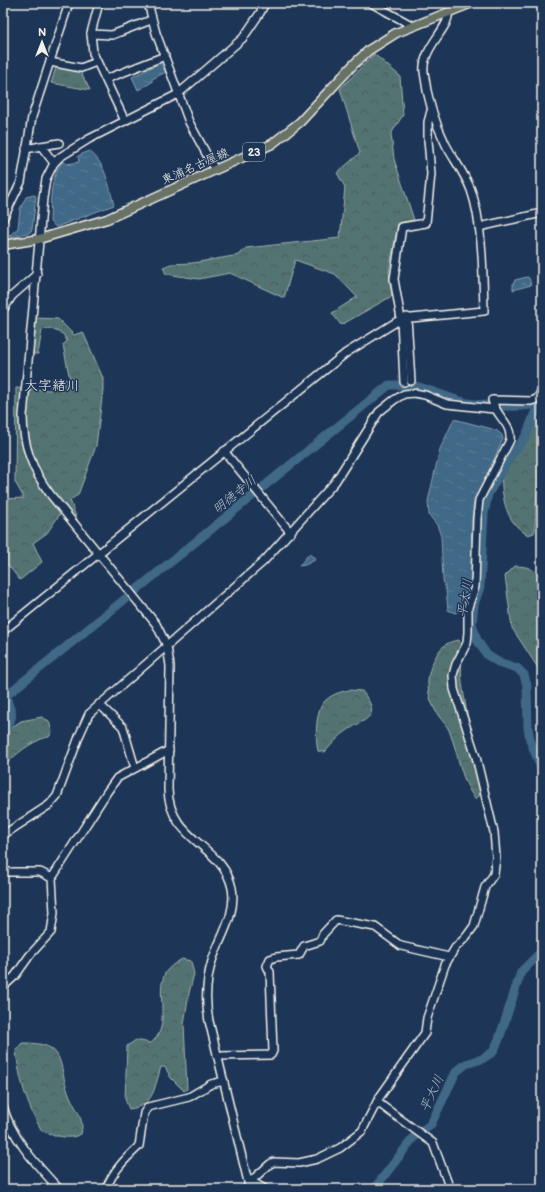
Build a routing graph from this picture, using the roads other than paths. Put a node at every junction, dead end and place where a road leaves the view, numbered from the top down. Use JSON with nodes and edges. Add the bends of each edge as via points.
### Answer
{"nodes":[{"id":1,"x":69,"y":3,"type":"edge"},
{"id":2,"x":99,"y":3,"type":"edge"},
{"id":3,"x":148,"y":3,"type":"edge"},
{"id":4,"x":265,"y":3,"type":"edge"},
{"id":5,"x":372,"y":3,"type":"edge"},
{"id":6,"x":472,"y":3,"type":"edge"},
{"id":7,"x":448,"y":12,"type":"junction"},
{"id":8,"x":151,"y":20,"type":"junction"},
{"id":9,"x":413,"y":26,"type":"junction"},
{"id":10,"x":91,"y":34,"type":"junction"},
{"id":11,"x":165,"y":56,"type":"junction"},
{"id":12,"x":50,"y":62,"type":"junction"},
{"id":13,"x":96,"y":62,"type":"junction"},
{"id":14,"x":106,"y":79,"type":"junction"},
{"id":15,"x":178,"y":94,"type":"junction"},
{"id":16,"x":430,"y":111,"type":"junction"},
{"id":17,"x":125,"y":121,"type":"junction"},
{"id":18,"x":59,"y":143,"type":"dead end"},
{"id":19,"x":41,"y":146,"type":"junction"},
{"id":20,"x":26,"y":149,"type":"junction"},
{"id":21,"x":54,"y":162,"type":"junction"},
{"id":22,"x":215,"y":170,"type":"junction"},
{"id":23,"x":542,"y":213,"type":"edge"},
{"id":24,"x":3,"y":219,"type":"edge"},
{"id":25,"x":479,"y":227,"type":"junction"},
{"id":26,"x":39,"y":239,"type":"junction"},
{"id":27,"x":3,"y":245,"type":"edge"},
{"id":28,"x":37,"y":274,"type":"junction"},
{"id":29,"x":3,"y":310,"type":"edge"},
{"id":30,"x":404,"y":318,"type":"junction"},
{"id":31,"x":408,"y":382,"type":"dead end"},
{"id":32,"x":542,"y":390,"type":"edge"},
{"id":33,"x":494,"y":409,"type":"junction"},
{"id":34,"x":224,"y":451,"type":"junction"},
{"id":35,"x":291,"y":533,"type":"junction"},
{"id":36,"x":98,"y":554,"type":"junction"},
{"id":37,"x":3,"y":631,"type":"edge"},
{"id":38,"x":167,"y":646,"type":"junction"},
{"id":39,"x":99,"y":704,"type":"junction"},
{"id":40,"x":168,"y":750,"type":"junction"},
{"id":41,"x":135,"y":768,"type":"junction"},
{"id":42,"x":3,"y":835,"type":"edge"},
{"id":43,"x":3,"y":872,"type":"edge"},
{"id":44,"x":52,"y":878,"type":"junction"},
{"id":45,"x":449,"y":957,"type":"junction"},
{"id":46,"x":3,"y":987,"type":"edge"},
{"id":47,"x":217,"y":1056,"type":"junction"},
{"id":48,"x":224,"y":1080,"type":"junction"},
{"id":49,"x":377,"y":1102,"type":"junction"},
{"id":50,"x":3,"y":1106,"type":"edge"},
{"id":51,"x":250,"y":1180,"type":"junction"},
{"id":52,"x":59,"y":1189,"type":"edge"},
{"id":53,"x":106,"y":1189,"type":"edge"},
{"id":54,"x":248,"y":1189,"type":"edge"},
{"id":55,"x":265,"y":1189,"type":"edge"},
{"id":56,"x":450,"y":1189,"type":"edge"}],
"edges":[{"from":1,"to":12,"type":"street"},
{"from":2,"to":10,"type":"street"},
{"from":3,"to":8,"type":"street"},
{"from":4,"to":15,"type":"street","via":[[242,38]]},
{"from":5,"to":9,"type":"street","via":[[390,9]]},
{"from":6,"to":7,"type":"main road","name":"東浦名古屋線","number":"23"},
{"from":7,"to":9,"type":"main road","name":"東浦名古屋線","number":"23"},
{"from":7,"to":16,"type":"street","via":[[448,20],[428,50],[424,62]]},
{"from":8,"to":10,"type":"street","via":[[112,35]]},
{"from":8,"to":11,"type":"street"},
{"from":9,"to":22,"type":"main road","name":"東浦名古屋線","number":"23","via":[[369,50],[289,132],[272,144]]},
{"from":10,"to":13,"type":"street"},
{"from":11,"to":14,"type":"street"},
{"from":11,"to":15,"type":"street"},
{"from":12,"to":13,"type":"street","via":[[81,68]]},
{"from":12,"to":20,"type":"street","via":[[32,117]]},
{"from":13,"to":14,"type":"street"},
{"from":14,"to":17,"type":"street"},
{"from":15,"to":17,"type":"street"},
{"from":15,"to":22,"type":"street","via":[[189,122]]},
{"from":16,"to":25,"type":"street","via":[[471,190]]},
{"from":16,"to":30,"type":"street","via":[[428,140],[431,174],[426,223],[402,227],[395,272]]},
{"from":17,"to":21,"type":"street","via":[[71,149]]},
{"from":18,"to":19,"type":"street"},
{"from":19,"to":20,"type":"street"},
{"from":19,"to":21,"type":"street"},
{"from":20,"to":24,"type":"street","via":[[21,182]]},
{"from":21,"to":26,"type":"street","via":[[44,187]]},
{"from":22,"to":26,"type":"main road","name":"東浦名古屋線","number":"23","via":[[107,219]]},
{"from":23,"to":25,"type":"street"},
{"from":25,"to":30,"type":"street","via":[[484,311]]},
{"from":26,"to":27,"type":"main road","name":"東浦名古屋線","number":"23"},
{"from":26,"to":28,"type":"street"},
{"from":28,"to":29,"type":"street","via":[[12,296]]},
{"from":28,"to":36,"type":"street","via":[[23,432],[32,465],[44,486]]},
{"from":30,"to":31,"type":"street"},
{"from":30,"to":34,"type":"street","via":[[346,352]]},
{"from":32,"to":33,"type":"street","via":[[537,399],[531,401],[492,400]]},
{"from":33,"to":35,"type":"street","via":[[447,404],[414,393],[404,394],[394,400],[379,412],[335,482]]},
{"from":33,"to":45,"type":"street","via":[[508,427],[510,440],[479,500],[475,587],[468,607],[467,638],[453,670],[452,681],[476,757],[494,832],[496,866],[486,887],[474,926]]},
{"from":34,"to":35,"type":"street"},
{"from":34,"to":36,"type":"street"},
{"from":35,"to":38,"type":"street","via":[[264,562]]},
{"from":36,"to":37,"type":"street"},
{"from":36,"to":38,"type":"street","via":[[156,624]]},
{"from":38,"to":39,"type":"street"},
{"from":38,"to":40,"type":"street","via":[[170,666]]},
{"from":39,"to":41,"type":"street","via":[[123,727]]},
{"from":39,"to":42,"type":"street","via":[[84,724],[57,796]]},
{"from":40,"to":41,"type":"street"},
{"from":40,"to":47,"type":"street","via":[[168,796],[174,816],[190,836],[219,862],[232,889],[231,914],[212,960],[207,982],[207,1010]]},
{"from":41,"to":44,"type":"street","via":[[117,778]]},
{"from":43,"to":44,"type":"street","via":[[40,872]]},
{"from":44,"to":46,"type":"street","via":[[54,913],[51,932]]},
{"from":45,"to":47,"type":"street","via":[[401,946],[375,926],[336,920],[320,941],[304,946],[299,955],[270,959],[267,966],[270,972],[273,1051],[271,1055]]},
{"from":45,"to":49,"type":"street","via":[[431,1005],[425,1033]]},
{"from":47,"to":48,"type":"street"},
{"from":48,"to":51,"type":"street"},
{"from":48,"to":53,"type":"street","via":[[211,1084],[189,1097],[148,1107],[144,1113],[139,1146],[126,1157]]},
{"from":49,"to":51,"type":"street","via":[[362,1131],[340,1148],[308,1161],[274,1162]]},
{"from":49,"to":56,"type":"street","via":[[436,1146]]},
{"from":50,"to":52,"type":"street","via":[[15,1135]]},
{"from":51,"to":54,"type":"street"},
{"from":51,"to":55,"type":"street"}]}
